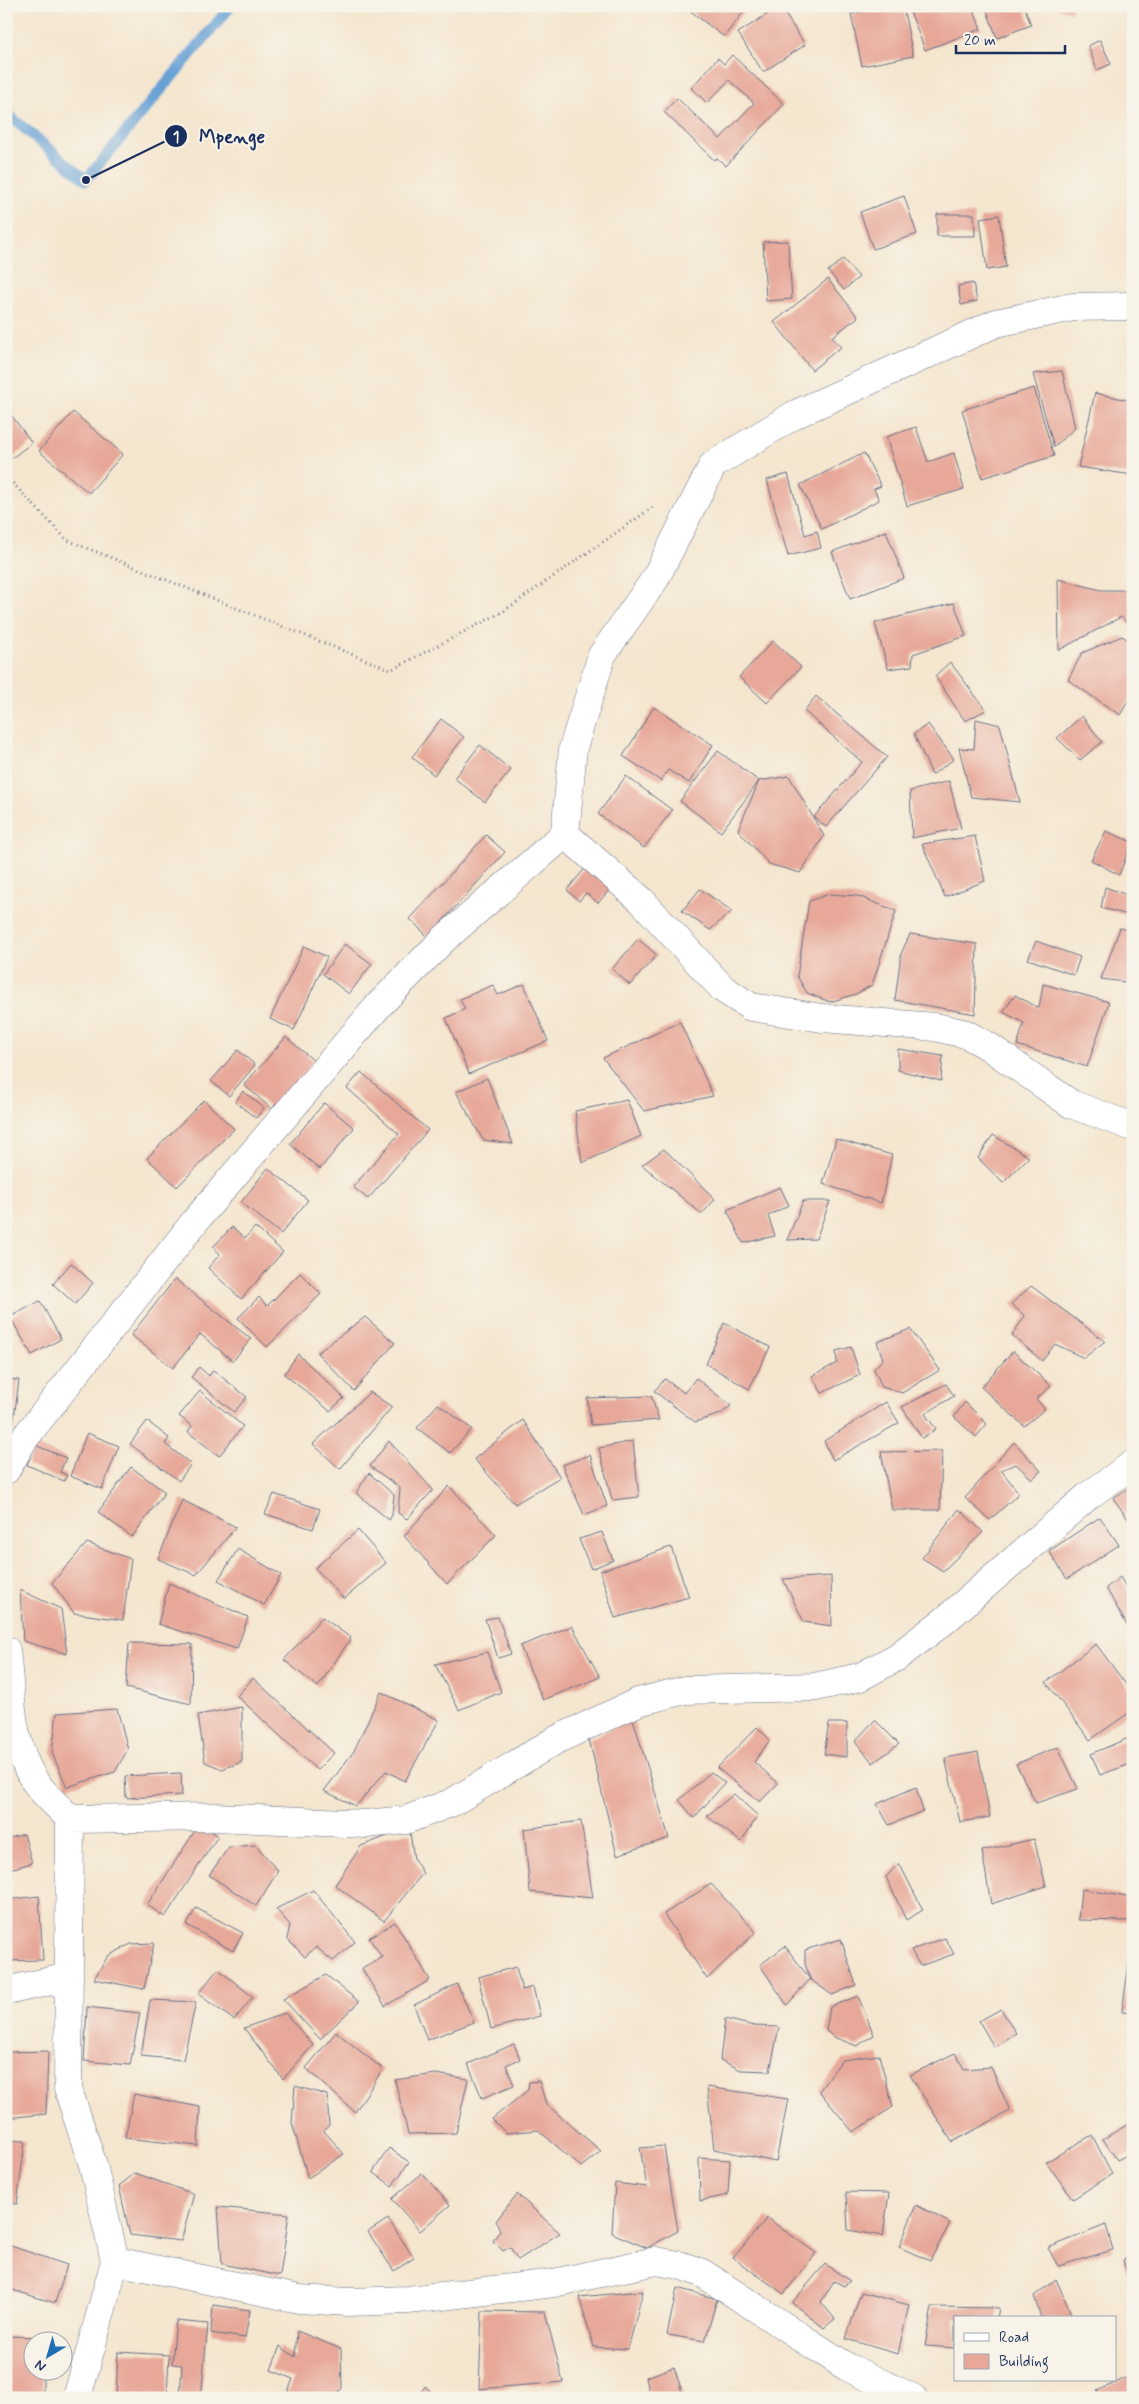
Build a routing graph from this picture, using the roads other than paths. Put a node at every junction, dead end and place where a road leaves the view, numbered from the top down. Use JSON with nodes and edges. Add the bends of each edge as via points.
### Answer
{"nodes":[{"id":1,"x":1133,"y":306,"type":"edge"},
{"id":2,"x":565,"y":834,"type":"junction"},
{"id":3,"x":1133,"y":1127,"type":"edge"},
{"id":4,"x":1133,"y":1464,"type":"edge"},
{"id":5,"x":6,"y":1470,"type":"edge"},
{"id":6,"x":6,"y":1650,"type":"edge"},
{"id":7,"x":70,"y":1819,"type":"junction"},
{"id":8,"x":69,"y":1977,"type":"junction"},
{"id":9,"x":6,"y":1991,"type":"edge"},
{"id":10,"x":115,"y":2261,"type":"junction"},
{"id":11,"x":77,"y":2398,"type":"edge"},
{"id":12,"x":914,"y":2398,"type":"edge"}],
"edges":[{"from":1,"to":2,"type":"street","via":[[1073,307],[996,323],[794,415],[713,465],[655,579],[602,654],[573,748]]},
{"from":2,"to":3,"type":"street","via":[[641,900],[723,989],[751,1007],[822,1018],[935,1027],[966,1034],[1071,1104]]},
{"from":2,"to":5,"type":"street","via":[[444,939],[379,1005],[196,1220],[24,1439]]},
{"from":4,"to":7,"type":"street","via":[[1088,1496],[898,1657],[860,1677],[814,1687],[685,1690],[638,1702],[556,1740],[453,1802],[406,1820],[366,1824],[215,1817]]},
{"from":6,"to":7,"type":"street","via":[[14,1723],[21,1752],[34,1780]]},
{"from":7,"to":8,"type":"street"},
{"from":8,"to":9,"type":"street"},
{"from":8,"to":10,"type":"street","via":[[68,2089],[93,2165]]},
{"from":10,"to":11,"type":"street"},
{"from":10,"to":12,"type":"street","via":[[299,2299],[348,2302],[408,2300],[554,2283],[656,2261],[702,2273],[847,2367]]}]}
